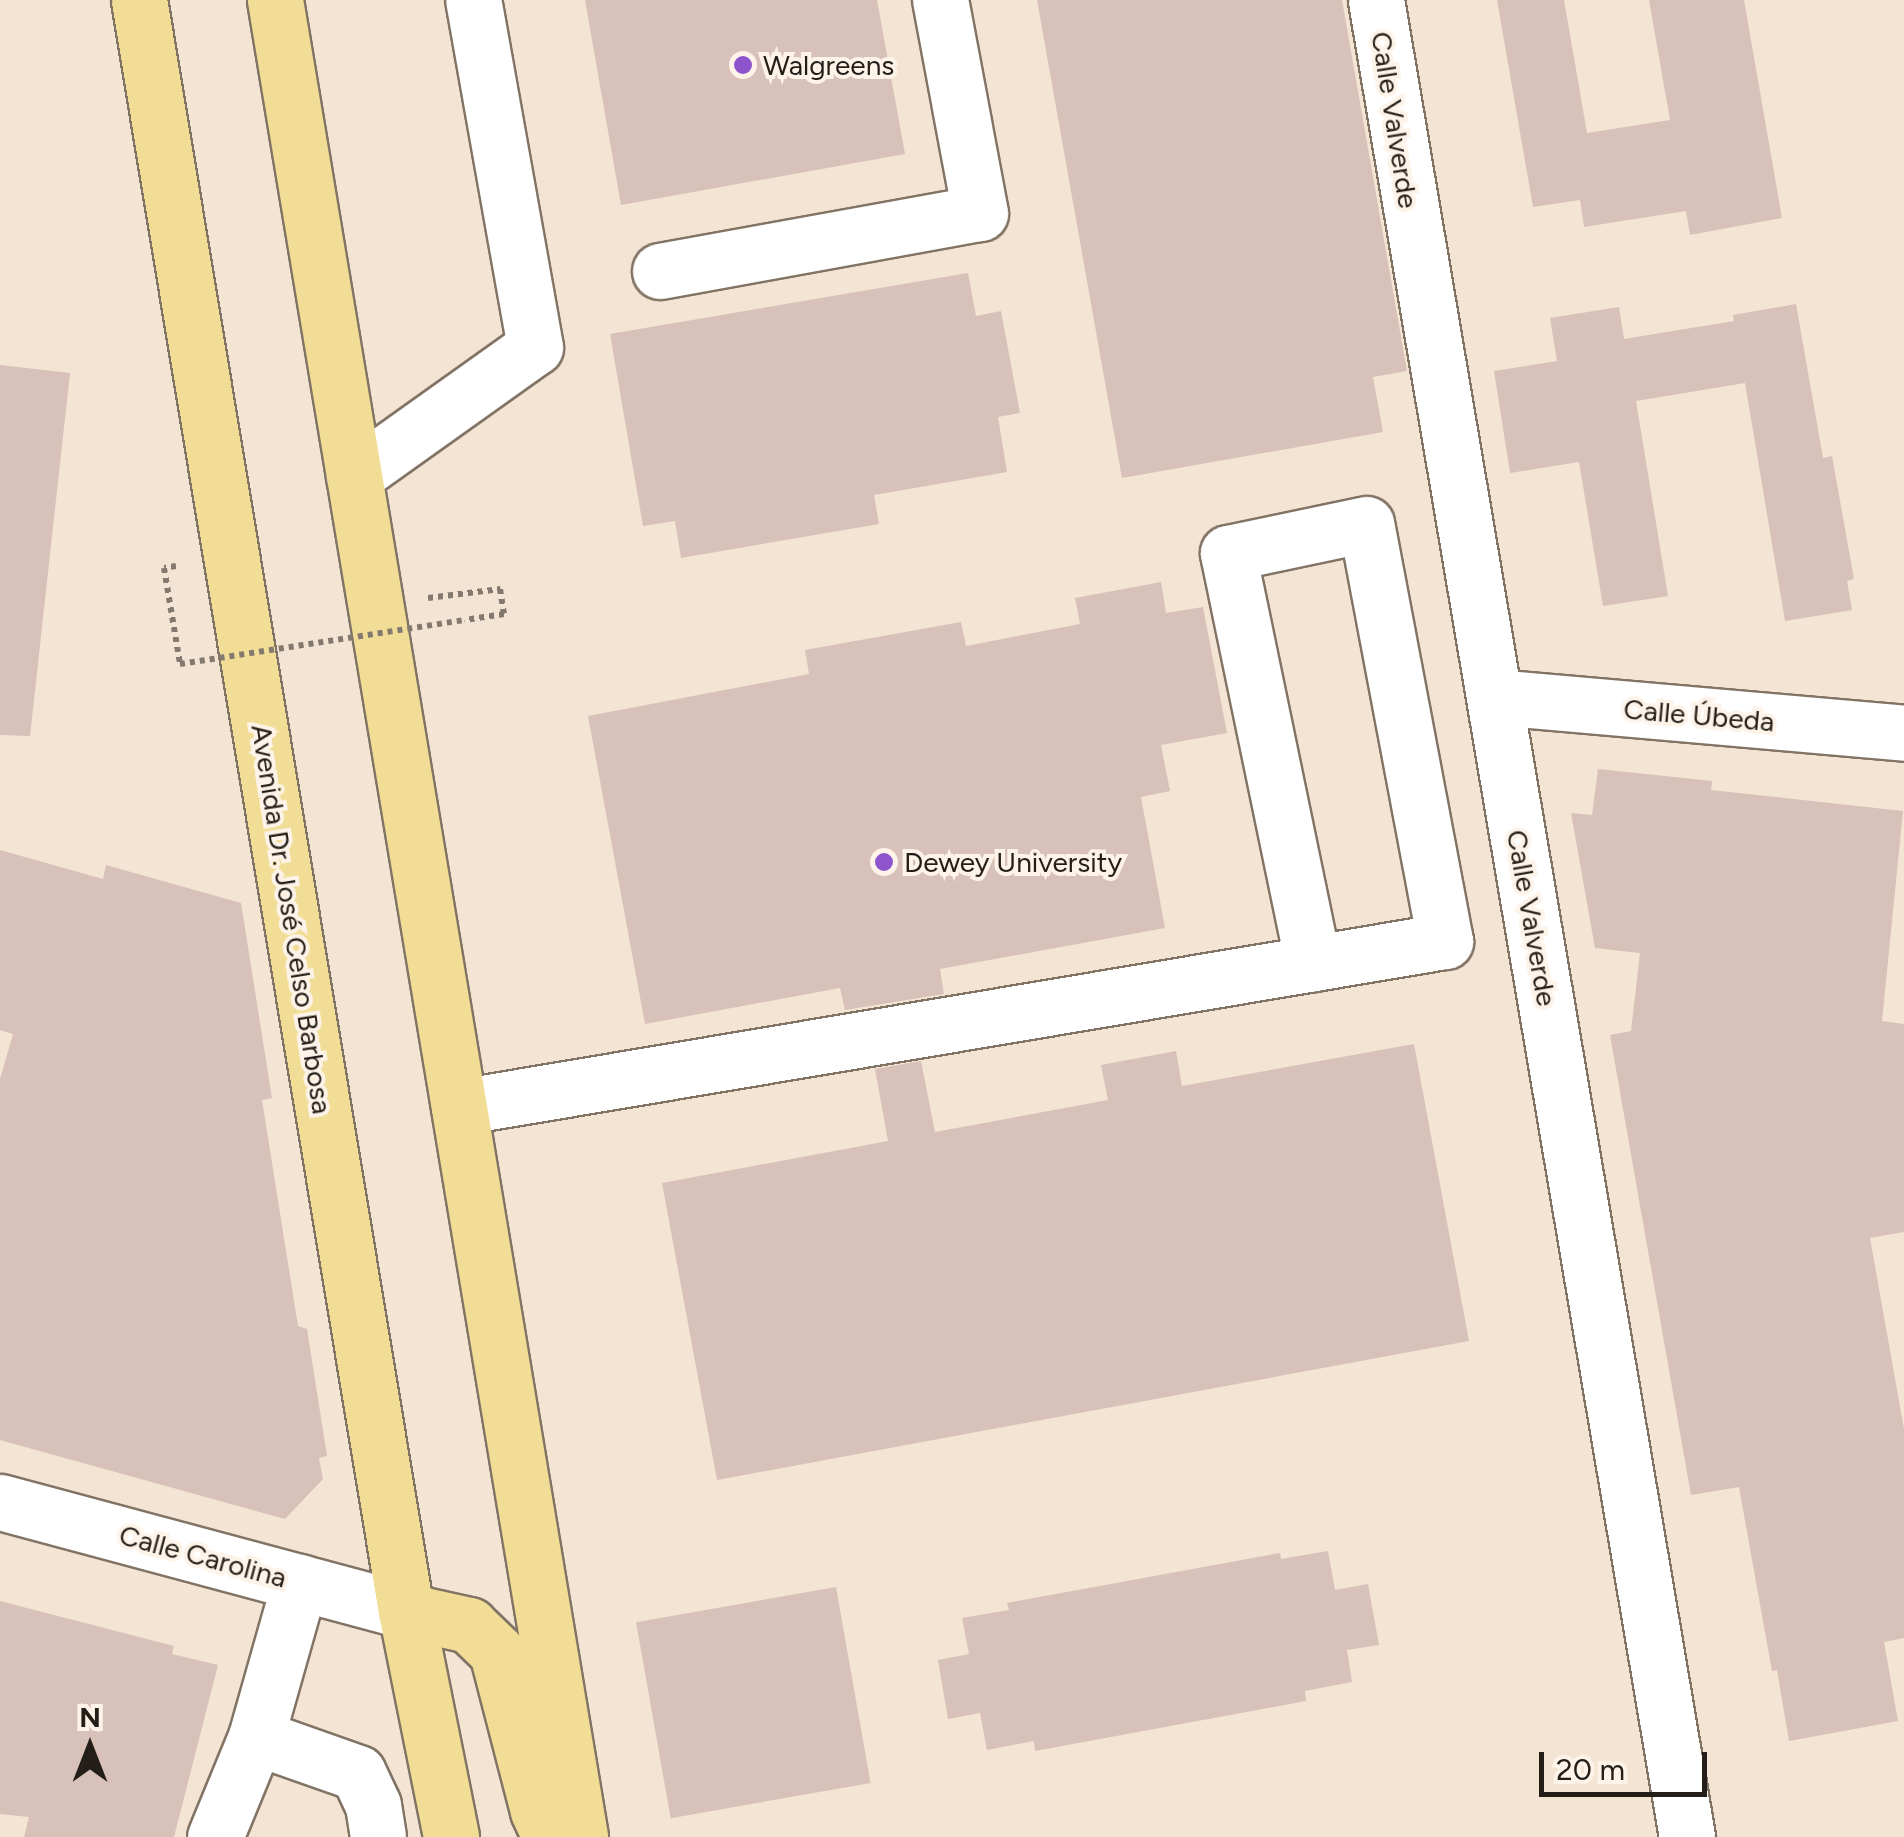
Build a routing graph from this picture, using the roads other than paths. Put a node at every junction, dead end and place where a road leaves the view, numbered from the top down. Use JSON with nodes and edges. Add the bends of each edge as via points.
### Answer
{"nodes":[{"id":1,"x":139,"y":0,"type":"edge"},
{"id":2,"x":274,"y":0,"type":"edge"},
{"id":3,"x":473,"y":0,"type":"edge"},
{"id":4,"x":940,"y":0,"type":"edge"},
{"id":5,"x":1376,"y":0,"type":"edge"},
{"id":6,"x":660,"y":272,"type":"dead end"},
{"id":7,"x":354,"y":476,"type":"junction"},
{"id":8,"x":1494,"y":697,"type":"junction"},
{"id":9,"x":1904,"y":733,"type":"edge"},
{"id":10,"x":1313,"y":963,"type":"junction"},
{"id":11,"x":459,"y":1108,"type":"junction"},
{"id":12,"x":0,"y":1502,"type":"edge"},
{"id":13,"x":300,"y":1582,"type":"junction"},
{"id":14,"x":406,"y":1611,"type":"junction"},
{"id":15,"x":256,"y":1737,"type":"junction"},
{"id":16,"x":215,"y":1837,"type":"edge"},
{"id":17,"x":378,"y":1837,"type":"edge"},
{"id":18,"x":450,"y":1837,"type":"edge"},
{"id":19,"x":550,"y":1837,"type":"edge"},
{"id":20,"x":580,"y":1837,"type":"edge"},
{"id":21,"x":1688,"y":1837,"type":"edge"}],
"edges":[{"from":1,"to":14,"type":"main road","name":"Avenida Dr. José Celso Barbosa"},
{"from":2,"to":7,"type":"main road"},
{"from":3,"to":7,"type":"street","via":[[535,347]]},
{"from":4,"to":6,"type":"street","via":[[980,212]]},
{"from":5,"to":8,"type":"street","name":"Calle Valverde"},
{"from":7,"to":11,"type":"main road"},
{"from":8,"to":9,"type":"street","name":"Calle Úbeda"},
{"from":8,"to":21,"type":"street","name":"Calle Valverde"},
{"from":10,"to":10,"type":"street","via":[[1445,941],[1366,524],[1228,552]]},
{"from":10,"to":11,"type":"street"},
{"from":11,"to":20,"type":"main road"},
{"from":12,"to":13,"type":"street","name":"Calle Carolina"},
{"from":13,"to":14,"type":"street","name":"Calle Carolina"},
{"from":13,"to":15,"type":"street"},
{"from":14,"to":18,"type":"main road","name":"Avenida Dr. José Celso Barbosa"},
{"from":14,"to":19,"type":"main road","via":[[469,1624],[497,1652]]},
{"from":15,"to":16,"type":"street"},
{"from":15,"to":17,"type":"street","via":[[358,1773]]}]}
